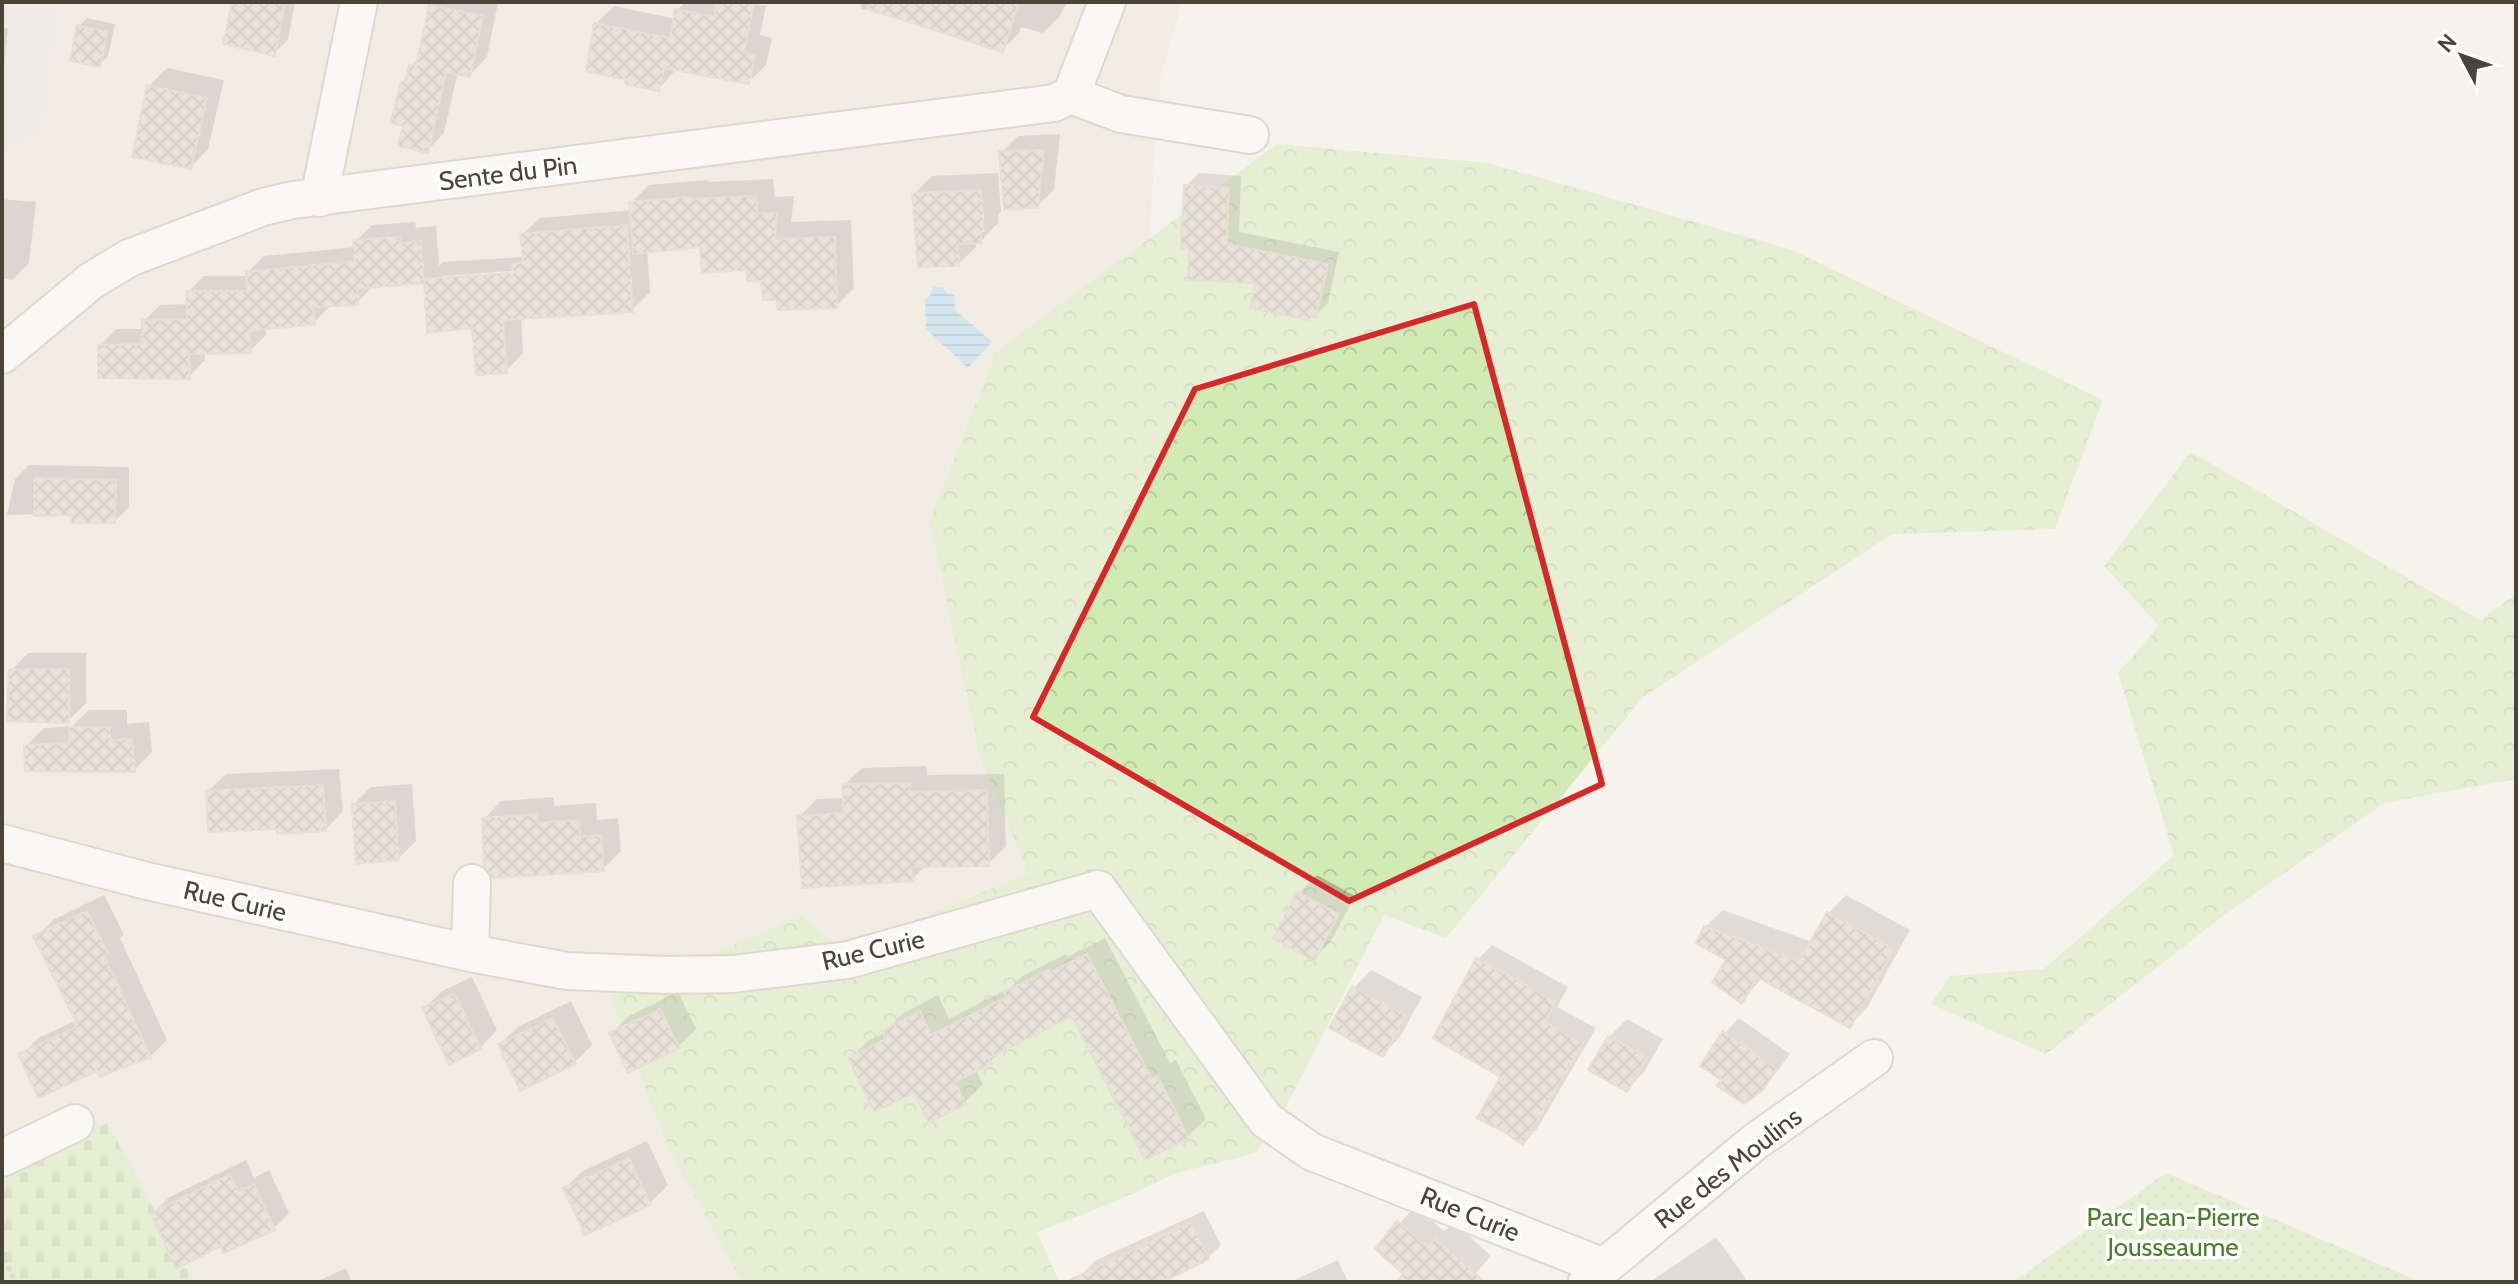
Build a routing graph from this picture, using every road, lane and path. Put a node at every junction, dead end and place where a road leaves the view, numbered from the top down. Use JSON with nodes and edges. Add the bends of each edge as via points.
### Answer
{"nodes":[{"id":1,"x":359,"y":2,"type":"edge"},
{"id":2,"x":1107,"y":2,"type":"edge"},
{"id":3,"x":1062,"y":99,"type":"junction"},
{"id":4,"x":1250,"y":135,"type":"dead end"},
{"id":5,"x":319,"y":198,"type":"junction"},
{"id":6,"x":2,"y":355,"type":"edge"},
{"id":7,"x":2,"y":843,"type":"edge"},
{"id":8,"x":472,"y":883,"type":"dead end"},
{"id":9,"x":470,"y":953,"type":"junction"},
{"id":10,"x":1874,"y":1058,"type":"dead end"},
{"id":11,"x":75,"y":1123,"type":"dead end"},
{"id":12,"x":2,"y":1158,"type":"edge"},
{"id":13,"x":2,"y":1252,"type":"edge"},
{"id":14,"x":1595,"y":1275,"type":"edge"},
{"id":15,"x":15,"y":1282,"type":"edge"}],
"edges":[{"from":1,"to":5,"type":"street"},
{"from":2,"to":3,"type":"street"},
{"from":3,"to":4,"type":"street"},
{"from":3,"to":5,"type":"street","name":"Sente du Pin"},
{"from":5,"to":6,"type":"street","name":"Sente du Pin","via":[[263,207],[129,258],[91,281]]},
{"from":7,"to":9,"type":"street","name":"Rue Curie","via":[[162,885]]},
{"from":8,"to":9,"type":"street"},
{"from":9,"to":14,"type":"street","name":"Rue Curie","via":[[567,971],[733,974],[848,960],[1098,889],[1266,1120],[1312,1152]]},
{"from":10,"to":14,"type":"street","name":"Rue des Moulins","via":[[1756,1141]]},
{"from":11,"to":12,"type":"street"},
{"from":13,"to":15,"type":"path"}]}
